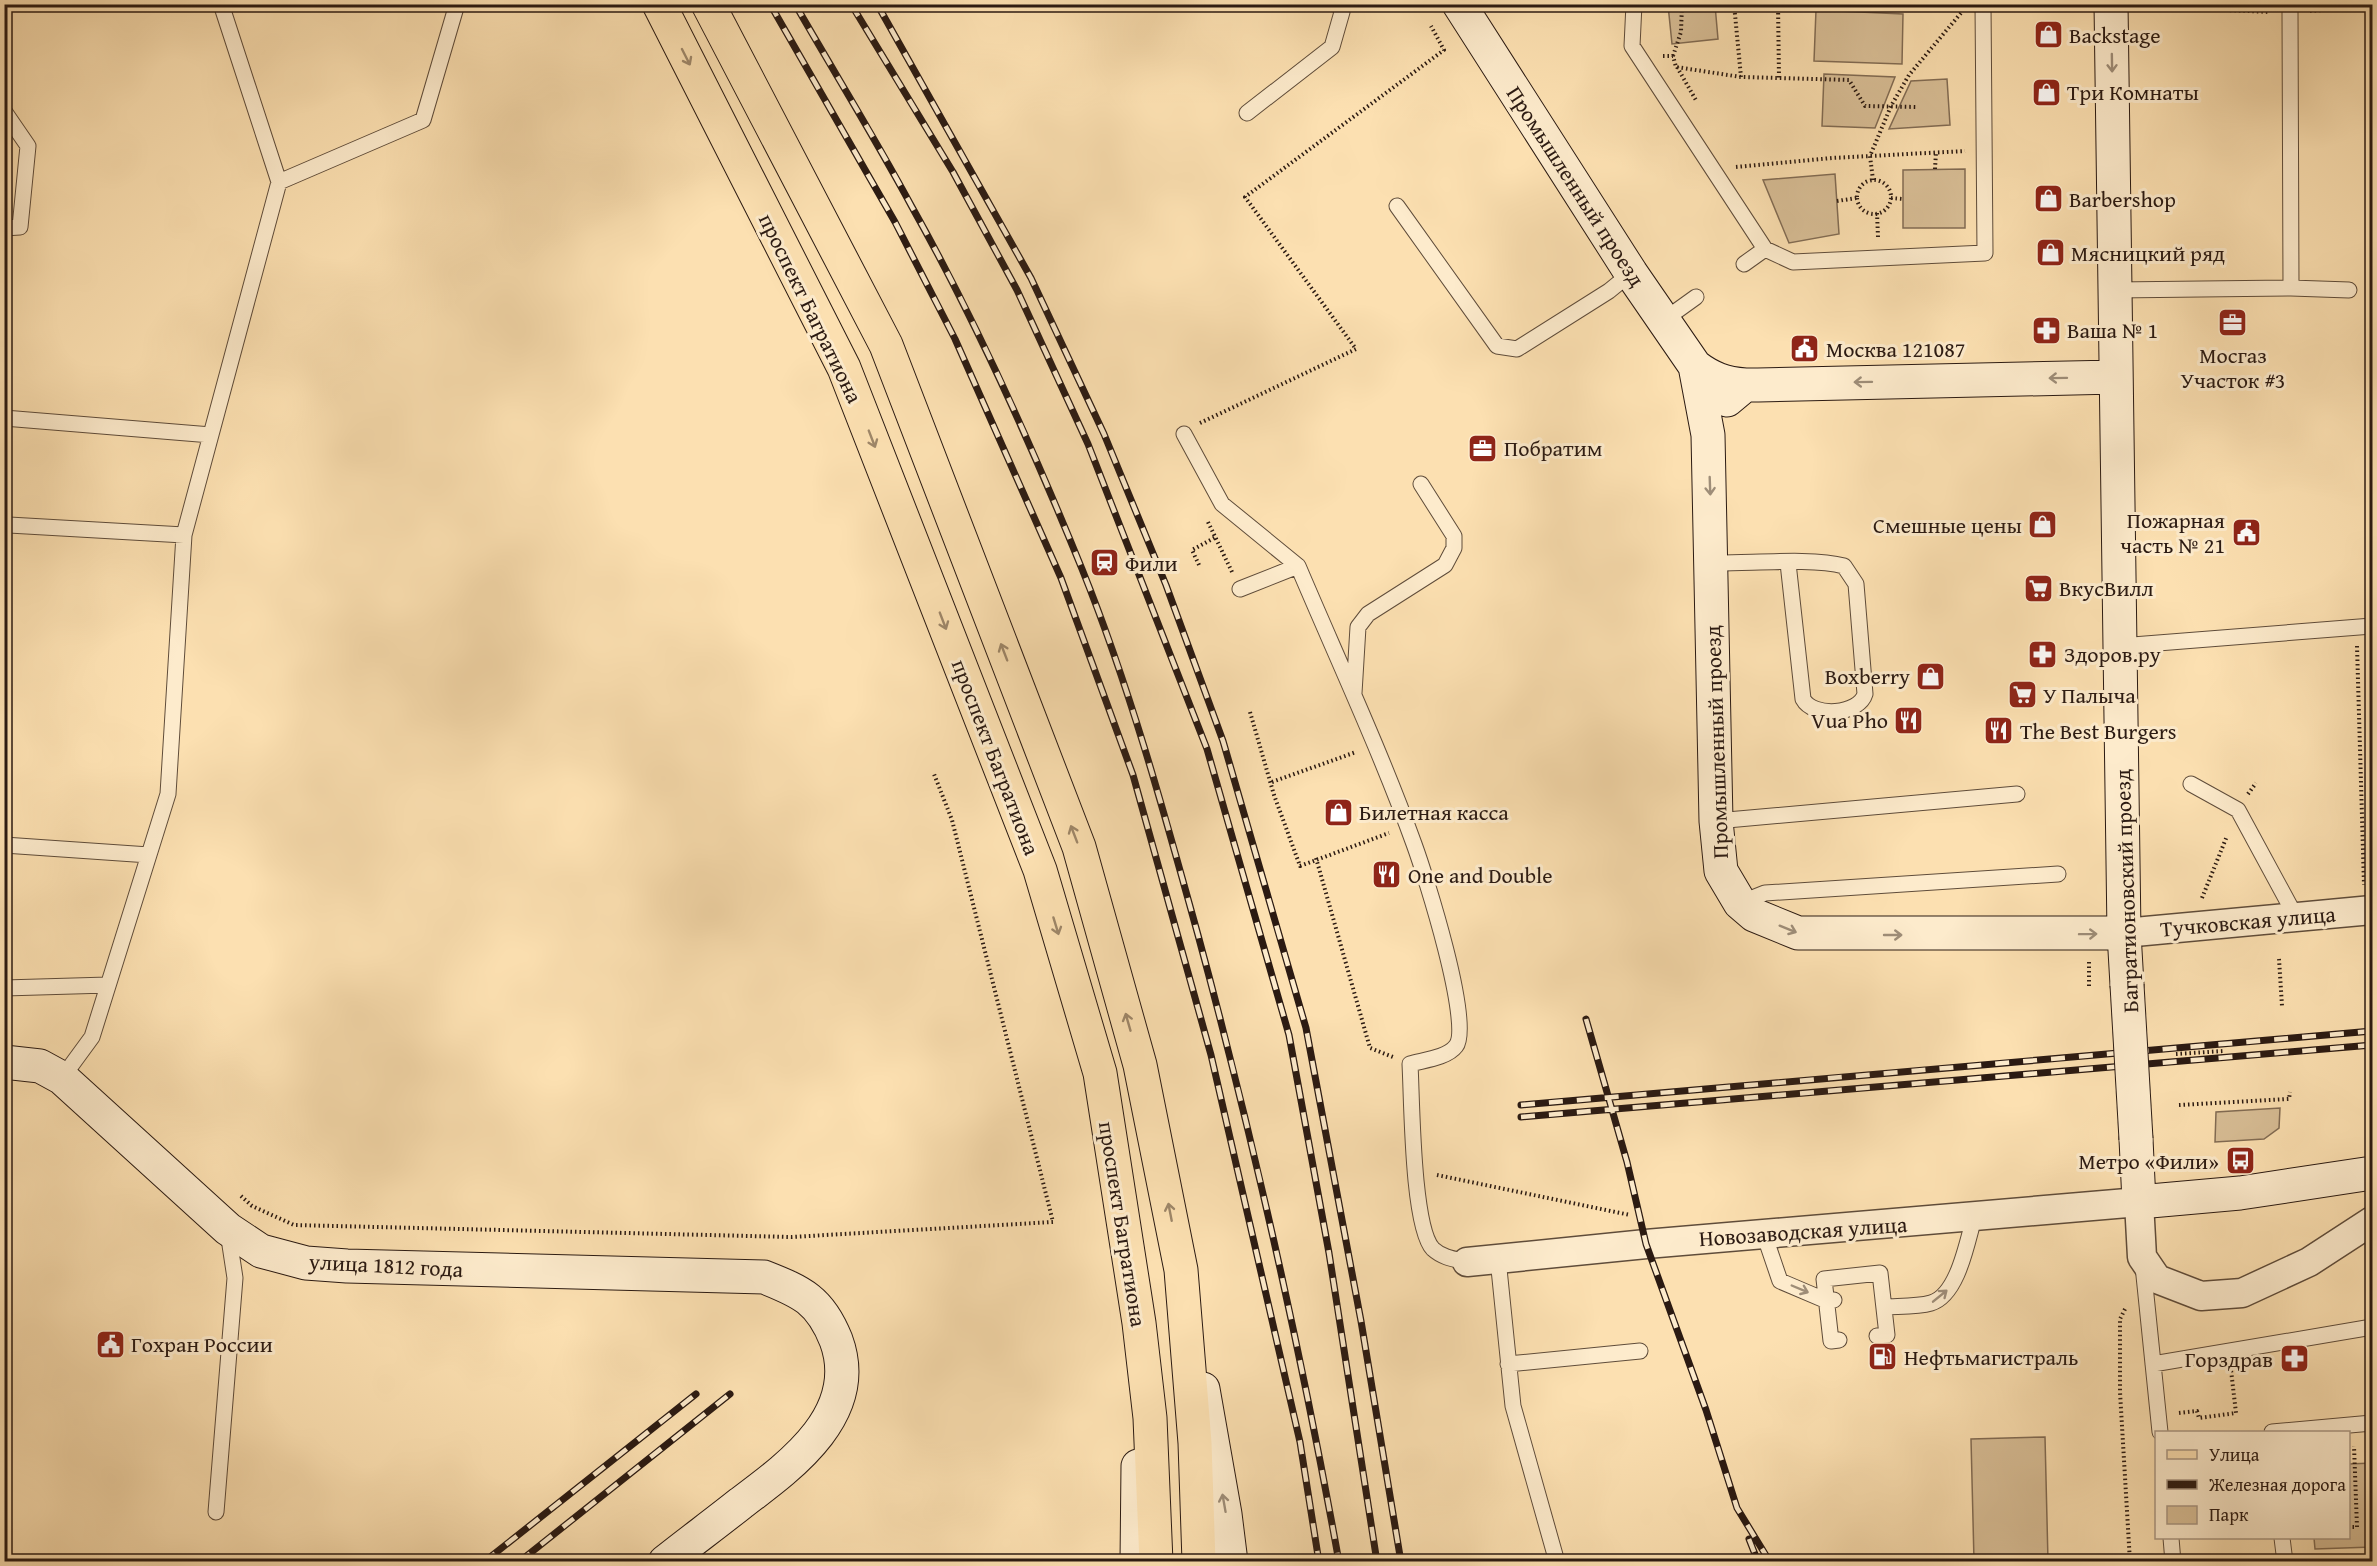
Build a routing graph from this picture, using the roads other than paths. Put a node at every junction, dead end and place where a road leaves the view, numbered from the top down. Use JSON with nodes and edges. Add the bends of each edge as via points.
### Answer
{"nodes":[{"id":1,"x":221,"y":4,"type":"edge"},
{"id":2,"x":457,"y":4,"type":"edge"},
{"id":3,"x":659,"y":4,"type":"edge"},
{"id":4,"x":708,"y":4,"type":"edge"},
{"id":5,"x":1338,"y":4,"type":"edge"},
{"id":6,"x":1459,"y":4,"type":"edge"},
{"id":7,"x":1634,"y":4,"type":"edge"},
{"id":8,"x":1983,"y":4,"type":"edge"},
{"id":9,"x":2124,"y":5,"type":"edge"},
{"id":10,"x":2290,"y":12,"type":"road end"},
{"id":11,"x":4,"y":111,"type":"edge"},
{"id":12,"x":1247,"y":112,"type":"dead end"},
{"id":13,"x":279,"y":182,"type":"junction"},
{"id":14,"x":1397,"y":206,"type":"dead end"},
{"id":15,"x":4,"y":228,"type":"edge"},
{"id":16,"x":1765,"y":249,"type":"junction"},
{"id":17,"x":1744,"y":264,"type":"dead end"},
{"id":18,"x":1631,"y":273,"type":"junction"},
{"id":19,"x":2291,"y":288,"type":"junction"},
{"id":20,"x":2115,"y":290,"type":"junction"},
{"id":21,"x":2349,"y":290,"type":"dead end"},
{"id":22,"x":1696,"y":297,"type":"dead end"},
{"id":23,"x":1664,"y":320,"type":"junction"},
{"id":24,"x":1695,"y":366,"type":"junction"},
{"id":25,"x":2116,"y":377,"type":"junction"},
{"id":26,"x":1745,"y":385,"type":"junction"},
{"id":27,"x":4,"y":418,"type":"edge"},
{"id":28,"x":1187,"y":431,"type":"road end"},
{"id":29,"x":211,"y":435,"type":"junction"},
{"id":30,"x":1708,"y":435,"type":"junction"},
{"id":31,"x":1421,"y":484,"type":"dead end"},
{"id":32,"x":4,"y":529,"type":"edge"},
{"id":33,"x":184,"y":536,"type":"junction"},
{"id":34,"x":1711,"y":563,"type":"junction"},
{"id":35,"x":1788,"y":563,"type":"junction"},
{"id":36,"x":1298,"y":566,"type":"junction"},
{"id":37,"x":1240,"y":589,"type":"road end"},
{"id":38,"x":2373,"y":626,"type":"edge"},
{"id":39,"x":2120,"y":646,"type":"junction"},
{"id":40,"x":1354,"y":700,"type":"junction"},
{"id":41,"x":2191,"y":784,"type":"dead end"},
{"id":42,"x":2017,"y":794,"type":"dead end"},
{"id":43,"x":1716,"y":821,"type":"junction"},
{"id":44,"x":4,"y":845,"type":"edge"},
{"id":45,"x":149,"y":855,"type":"junction"},
{"id":46,"x":2058,"y":874,"type":"dead end"},
{"id":47,"x":2368,"y":898,"type":"edge"},
{"id":48,"x":1740,"y":903,"type":"junction"},
{"id":49,"x":2296,"y":917,"type":"junction"},
{"id":50,"x":2124,"y":933,"type":"junction"},
{"id":51,"x":108,"y":985,"type":"junction"},
{"id":52,"x":4,"y":988,"type":"edge"},
{"id":53,"x":4,"y":1062,"type":"edge"},
{"id":54,"x":62,"y":1078,"type":"junction"},
{"id":55,"x":2373,"y":1173,"type":"edge"},
{"id":56,"x":2139,"y":1202,"type":"junction"},
{"id":57,"x":1974,"y":1218,"type":"junction"},
{"id":58,"x":2373,"y":1221,"type":"edge"},
{"id":59,"x":228,"y":1229,"type":"junction"},
{"id":60,"x":1764,"y":1234,"type":"junction"},
{"id":61,"x":2142,"y":1257,"type":"junction"},
{"id":62,"x":1498,"y":1259,"type":"junction"},
{"id":63,"x":1467,"y":1262,"type":"joint"},
{"id":64,"x":1181,"y":1270,"type":"junction"},
{"id":65,"x":1831,"y":1300,"type":"junction"},
{"id":66,"x":1880,"y":1306,"type":"junction"},
{"id":67,"x":1139,"y":1323,"type":"junction"},
{"id":68,"x":2373,"y":1328,"type":"edge"},
{"id":69,"x":1877,"y":1336,"type":"dead end"},
{"id":70,"x":1839,"y":1340,"type":"dead end"},
{"id":71,"x":1640,"y":1351,"type":"dead end"},
{"id":72,"x":1508,"y":1364,"type":"junction"},
{"id":73,"x":2153,"y":1364,"type":"junction"},
{"id":74,"x":2373,"y":1423,"type":"edge"},
{"id":75,"x":2160,"y":1431,"type":"edge"},
{"id":76,"x":2283,"y":1431,"type":"edge"},
{"id":77,"x":216,"y":1512,"type":"dead end"},
{"id":78,"x":2171,"y":1539,"type":"edge"},
{"id":79,"x":2282,"y":1539,"type":"edge"},
{"id":80,"x":665,"y":1562,"type":"edge"},
{"id":81,"x":1137,"y":1562,"type":"edge"},
{"id":82,"x":1156,"y":1562,"type":"edge"},
{"id":83,"x":1199,"y":1562,"type":"edge"},
{"id":84,"x":1231,"y":1562,"type":"edge"},
{"id":85,"x":1557,"y":1562,"type":"edge"},
{"id":86,"x":2173,"y":1562,"type":"edge"},
{"id":87,"x":2285,"y":1562,"type":"edge"}],
"edges":[{"from":1,"to":13,"type":"lane"},
{"from":2,"to":13,"type":"lane","via":[[423,120]]},
{"from":3,"to":67,"type":"main road","name":"проспект Багратиона","one_way":true,"via":[[844,368],[1040,870],[1100,1073]]},
{"from":64,"to":4,"type":"main road","name":"проспект Багратиона","one_way":true,"via":[[1140,1065],[1079,847],[886,345]]},
{"from":5,"to":12,"type":"lane","via":[[1342,12],[1332,47]]},
{"from":6,"to":18,"type":"street","name":"Промышленный проезд"},
{"from":7,"to":16,"type":"lane","via":[[1632,46]]},
{"from":8,"to":16,"type":"lane","via":[[1985,253],[1793,262]]},
{"from":9,"to":20,"type":"street","name":"Багратионовский проезд","one_way":true},
{"from":10,"to":19,"type":"lane"},
{"from":11,"to":15,"type":"lane","via":[[28,146],[20,227]]},
{"from":13,"to":29,"type":"lane"},
{"from":14,"to":18,"type":"lane","via":[[1497,346],[1507,350],[1517,349]]},
{"from":16,"to":17,"type":"lane"},
{"from":18,"to":23,"type":"street","name":"Промышленный проезд"},
{"from":19,"to":20,"type":"lane"},
{"from":19,"to":21,"type":"lane"},
{"from":20,"to":25,"type":"street","name":"Багратионовский проезд"},
{"from":22,"to":23,"type":"lane"},
{"from":23,"to":24,"type":"street","name":"Промышленный проезд"},
{"from":24,"to":26,"type":"street","name":"Промышленный проезд","via":[[1724,383]]},
{"from":24,"to":30,"type":"street","name":"Промышленный проезд"},
{"from":25,"to":26,"type":"street","name":"Промышленный проезд","one_way":true},
{"from":25,"to":39,"type":"street","name":"Багратионовский проезд"},
{"from":26,"to":30,"type":"street","name":"Промышленный проезд","via":[[1718,411]]},
{"from":27,"to":29,"type":"lane"},
{"from":28,"to":36,"type":"lane","via":[[1222,504]]},
{"from":29,"to":33,"type":"lane"},
{"from":30,"to":34,"type":"street","name":"Промышленный проезд","one_way":true},
{"from":31,"to":40,"type":"lane","via":[[1454,536],[1454,548],[1445,565],[1368,614],[1358,627]]},
{"from":32,"to":33,"type":"lane","via":[[9,525]]},
{"from":33,"to":45,"type":"lane","via":[[168,794]]},
{"from":34,"to":35,"type":"lane"},
{"from":34,"to":43,"type":"street","name":"Промышленный проезд"},
{"from":35,"to":35,"type":"lane","via":[[1835,563],[1844,566],[1854,578],[1865,694],[1853,708],[1817,711],[1803,699]]},
{"from":36,"to":37,"type":"lane"},
{"from":36,"to":40,"type":"lane"},
{"from":38,"to":39,"type":"lane"},
{"from":39,"to":50,"type":"street","name":"Багратионовский проезд"},
{"from":40,"to":63,"type":"lane","via":[[1407,827],[1443,938],[1461,1027],[1457,1045],[1447,1054],[1410,1064],[1423,1230],[1431,1247],[1443,1257]]},
{"from":41,"to":49,"type":"lane","via":[[2238,810]]},
{"from":42,"to":43,"type":"lane"},
{"from":43,"to":48,"type":"street","name":"Промышленный проезд","via":[[1721,871]]},
{"from":44,"to":45,"type":"lane"},
{"from":45,"to":51,"type":"lane"},
{"from":46,"to":48,"type":"lane","via":[[1765,893]]},
{"from":47,"to":49,"type":"street","name":"Тучковская улица"},
{"from":48,"to":50,"type":"street","name":"Промышленный проезд","one_way":true,"via":[[1754,915],[1798,933]]},
{"from":49,"to":50,"type":"street","name":"Тучковская улица"},
{"from":50,"to":56,"type":"street","name":"Багратионовский проезд","bridge":true},
{"from":51,"to":52,"type":"lane"},
{"from":51,"to":54,"type":"lane","via":[[92,1037]]},
{"from":53,"to":54,"type":"street","name":"улица 1812 года","via":[[40,1066]]},
{"from":54,"to":59,"type":"street","name":"улица 1812 года"},
{"from":55,"to":56,"type":"street","name":"Новозаводская улица","via":[[2240,1193]]},
{"from":56,"to":57,"type":"street","name":"Новозаводская улица"},
{"from":56,"to":61,"type":"street"},
{"from":57,"to":60,"type":"street","name":"Новозаводская улица"},
{"from":66,"to":57,"type":"lane","one_way":true,"via":[[1932,1303],[1947,1292],[1962,1264]]},
{"from":58,"to":61,"type":"street","via":[[2309,1262],[2242,1293],[2201,1296],[2157,1279]]},
{"from":59,"to":77,"type":"lane","via":[[234,1278]]},
{"from":59,"to":80,"type":"street","name":"улица 1812 года","via":[[261,1251],[306,1263],[764,1277],[804,1293],[829,1323],[842,1358],[841,1389],[823,1430],[791,1466]]},
{"from":60,"to":62,"type":"street","name":"Новозаводская улица"},
{"from":60,"to":65,"type":"lane","one_way":true,"via":[[1780,1281]]},
{"from":61,"to":73,"type":"lane"},
{"from":62,"to":63,"type":"street","name":"Новозаводская улица"},
{"from":62,"to":72,"type":"lane"},
{"from":64,"to":83,"type":"main road","name":"проспект Багратиона","via":[[1195,1443]]},
{"from":84,"to":64,"type":"street","one_way":true},
{"from":65,"to":66,"type":"lane","via":[[1824,1279],[1880,1273]]},
{"from":65,"to":70,"type":"lane","via":[[1831,1341]]},
{"from":66,"to":69,"type":"lane","via":[[1887,1335]]},
{"from":67,"to":81,"type":"street"},
{"from":67,"to":82,"type":"main road","name":"проспект Багратиона","via":[[1150,1418]]},
{"from":68,"to":73,"type":"lane"},
{"from":71,"to":72,"type":"lane"},
{"from":72,"to":85,"type":"lane","via":[[1513,1406]]},
{"from":73,"to":75,"type":"lane"},
{"from":74,"to":76,"type":"lane"},
{"from":78,"to":86,"type":"lane"},
{"from":79,"to":87,"type":"lane"}]}
